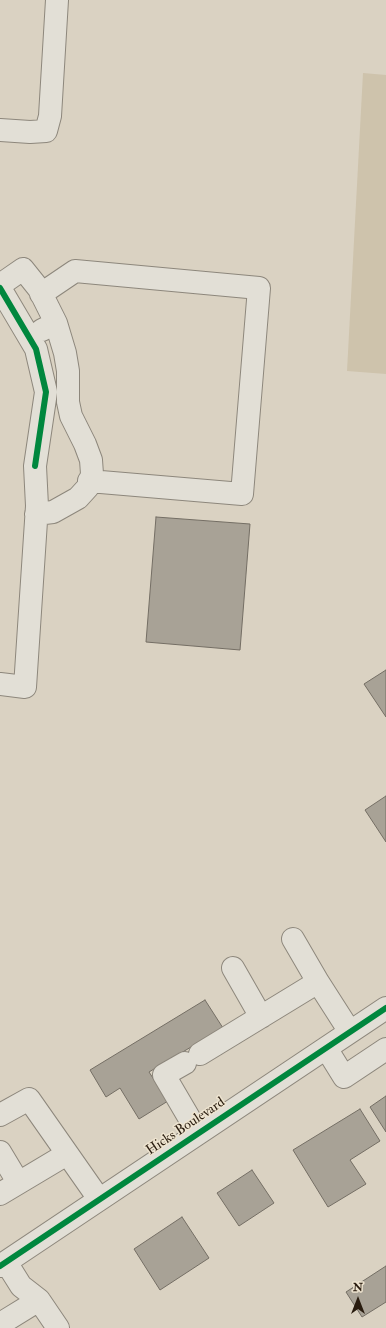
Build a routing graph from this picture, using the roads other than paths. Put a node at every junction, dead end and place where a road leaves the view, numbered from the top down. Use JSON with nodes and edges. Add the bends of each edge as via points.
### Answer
{"nodes":[{"id":1,"x":57,"y":0,"type":"edge"},
{"id":2,"x":0,"y":130,"type":"edge"},
{"id":3,"x":0,"y":285,"type":"edge"},
{"id":4,"x":0,"y":288,"type":"edge"},
{"id":5,"x":41,"y":294,"type":"junction"},
{"id":6,"x":56,"y":324,"type":"junction"},
{"id":7,"x":29,"y":337,"type":"junction"},
{"id":8,"x":89,"y":481,"type":"junction"},
{"id":9,"x":36,"y":514,"type":"junction"},
{"id":10,"x":0,"y":684,"type":"edge"},
{"id":11,"x":293,"y":938,"type":"dead end"},
{"id":12,"x":233,"y":968,"type":"dead end"},
{"id":13,"x":318,"y":982,"type":"junction"},
{"id":14,"x":386,"y":1009,"type":"edge"},
{"id":15,"x":261,"y":1017,"type":"junction"},
{"id":16,"x":350,"y":1032,"type":"junction"},
{"id":17,"x":326,"y":1048,"type":"junction"},
{"id":18,"x":386,"y":1050,"type":"edge"},
{"id":19,"x":0,"y":1115,"type":"edge"},
{"id":20,"x":198,"y":1133,"type":"junction"},
{"id":21,"x":0,"y":1152,"type":"edge"},
{"id":22,"x":67,"y":1154,"type":"junction"},
{"id":23,"x":18,"y":1182,"type":"junction"},
{"id":24,"x":0,"y":1194,"type":"edge"},
{"id":25,"x":99,"y":1199,"type":"junction"},
{"id":26,"x":3,"y":1264,"type":"edge"},
{"id":27,"x":39,"y":1300,"type":"junction"},
{"id":28,"x":0,"y":1324,"type":"edge"},
{"id":29,"x":58,"y":1328,"type":"edge"}],
"edges":[{"from":1,"to":2,"type":"street","via":[[50,116],[46,131]]},
{"from":3,"to":5,"type":"street","via":[[23,269]]},
{"from":4,"to":7,"type":"street"},
{"from":5,"to":6,"type":"street"},
{"from":5,"to":8,"type":"street","via":[[74,271],[258,288],[242,494]]},
{"from":6,"to":7,"type":"street"},
{"from":6,"to":8,"type":"street","via":[[68,371],[68,402],[71,416],[91,460],[92,474]]},
{"from":7,"to":9,"type":"street","via":[[36,349],[46,392],[35,466]]},
{"from":8,"to":9,"type":"street","via":[[84,493],[66,506],[53,512]]},
{"from":9,"to":10,"type":"street","via":[[25,687]]},
{"from":11,"to":13,"type":"street"},
{"from":12,"to":15,"type":"street"},
{"from":13,"to":15,"type":"street"},
{"from":13,"to":16,"type":"street"},
{"from":14,"to":16,"type":"street","name":"Hicks Boulevard"},
{"from":15,"to":20,"type":"street","via":[[164,1075]]},
{"from":16,"to":17,"type":"street","name":"Hicks Boulevard"},
{"from":17,"to":18,"type":"street","via":[[344,1077]]},
{"from":17,"to":20,"type":"street","name":"Hicks Boulevard"},
{"from":19,"to":22,"type":"street","via":[[29,1099]]},
{"from":20,"to":25,"type":"street","name":"Hicks Boulevard"},
{"from":21,"to":23,"type":"street"},
{"from":22,"to":23,"type":"street"},
{"from":22,"to":25,"type":"street"},
{"from":23,"to":24,"type":"street"},
{"from":25,"to":26,"type":"street","name":"Hicks Boulevard"},
{"from":26,"to":27,"type":"street","via":[[21,1286]]},
{"from":27,"to":28,"type":"street"},
{"from":27,"to":29,"type":"street"}]}
